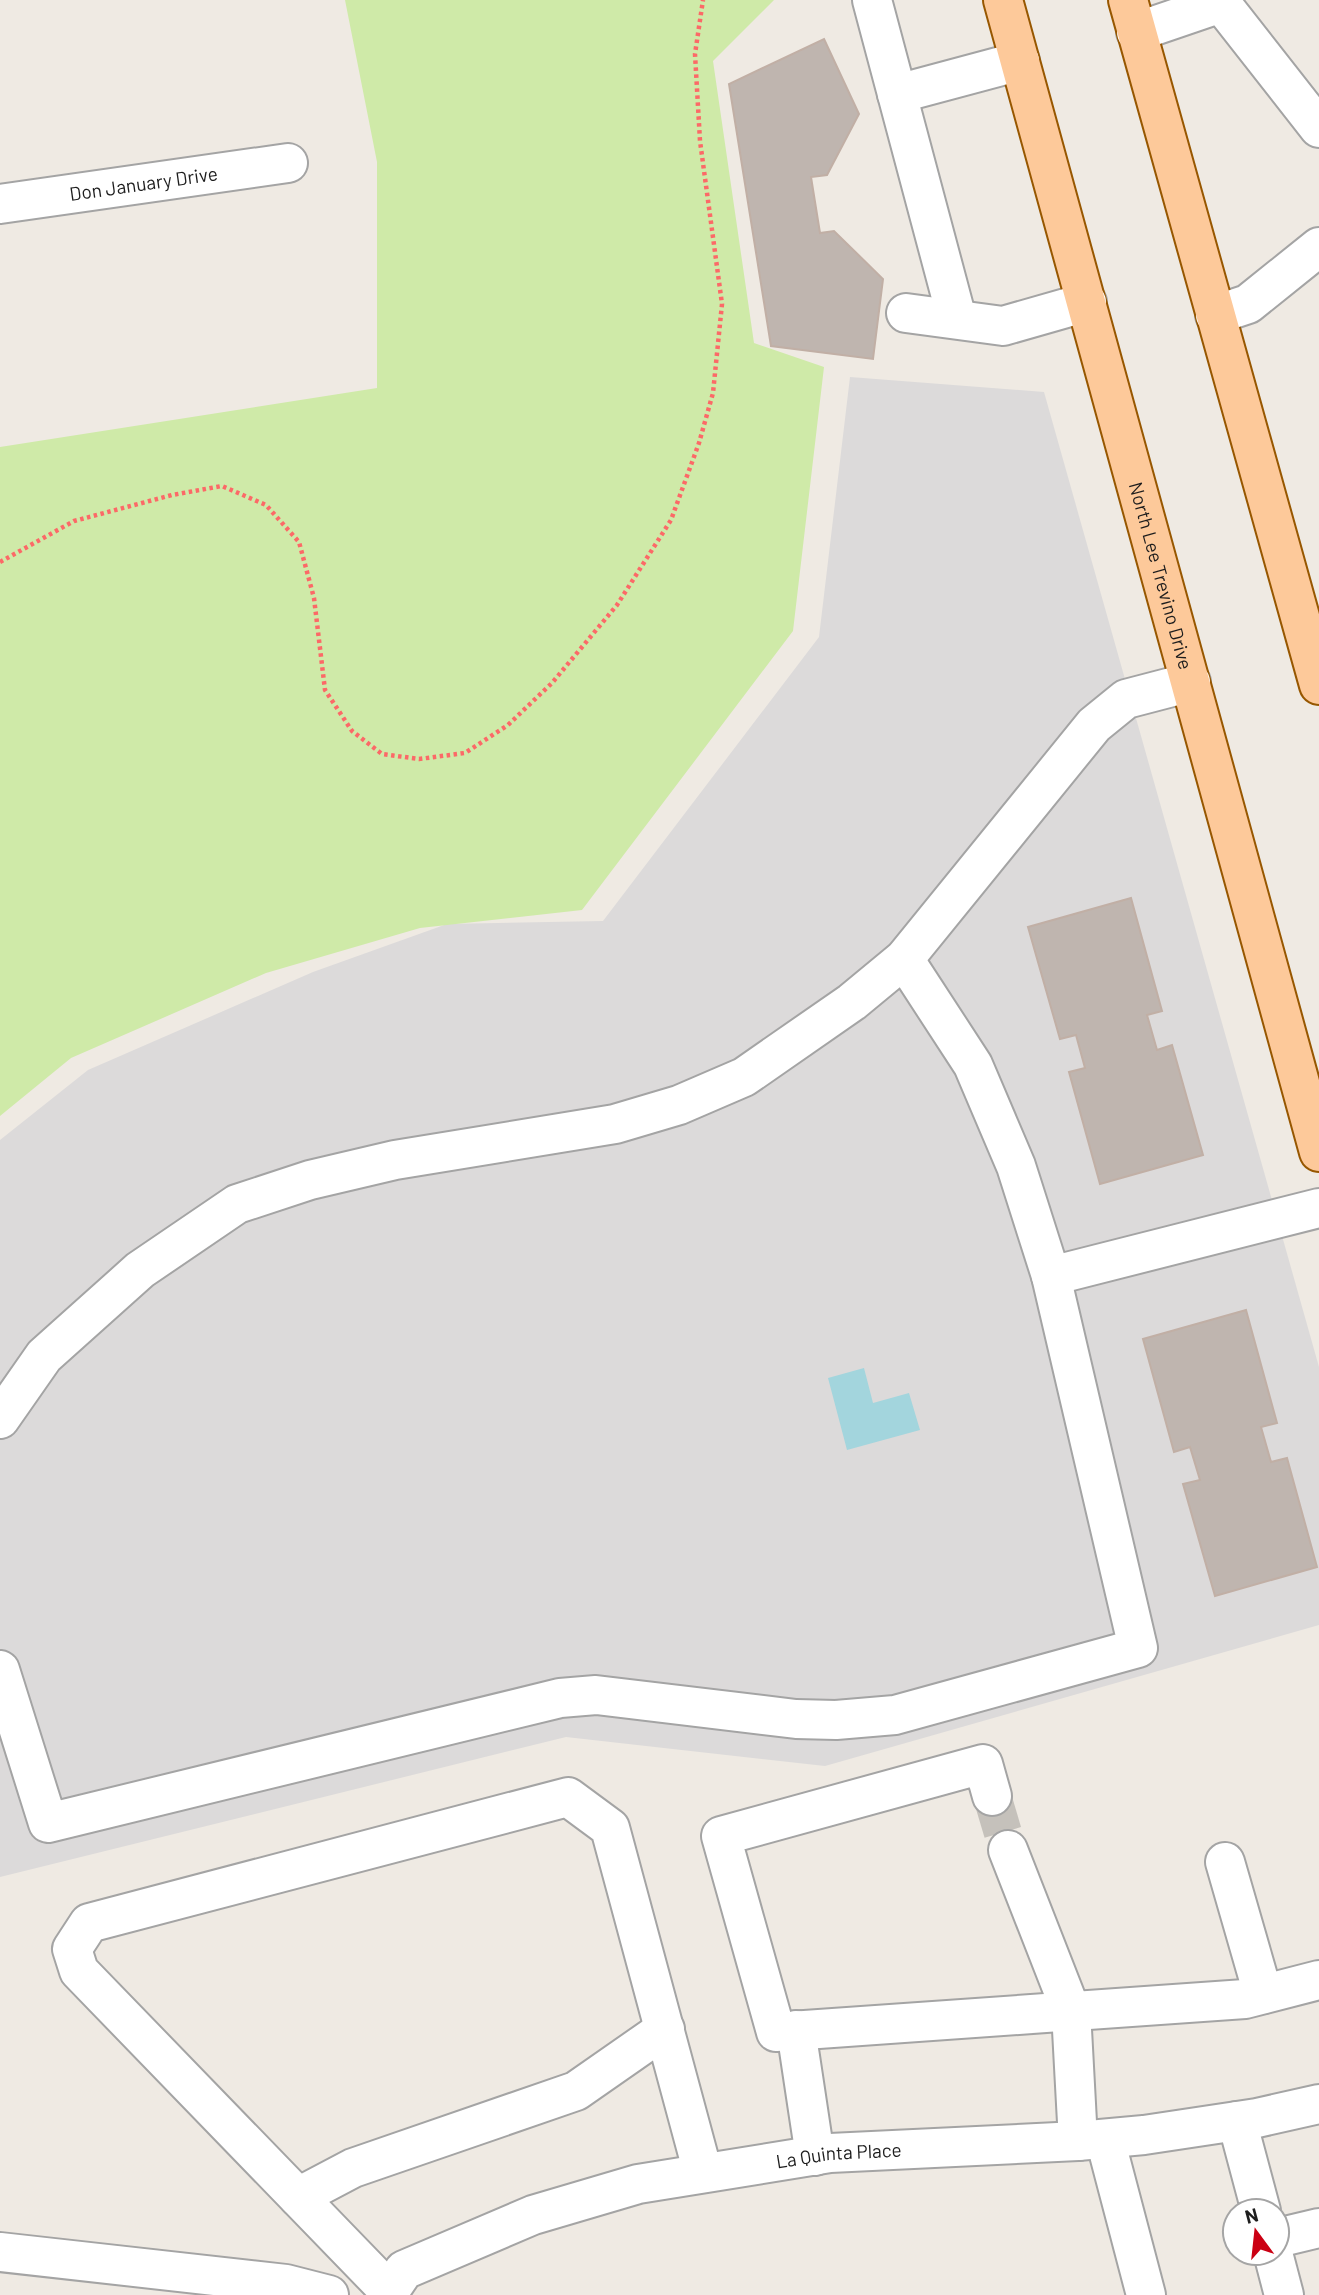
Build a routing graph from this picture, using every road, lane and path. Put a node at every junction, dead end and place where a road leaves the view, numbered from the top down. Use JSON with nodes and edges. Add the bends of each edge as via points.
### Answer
{"nodes":[{"id":1,"x":703,"y":0,"type":"edge"},
{"id":2,"x":872,"y":0,"type":"edge"},
{"id":3,"x":1003,"y":0,"type":"edge"},
{"id":4,"x":1222,"y":2,"type":"edge"},
{"id":5,"x":1132,"y":16,"type":"edge"},
{"id":6,"x":1020,"y":61,"type":"junction"},
{"id":7,"x":897,"y":94,"type":"junction"},
{"id":8,"x":1319,"y":128,"type":"edge"},
{"id":9,"x":288,"y":163,"type":"dead end"},
{"id":10,"x":0,"y":204,"type":"edge"},
{"id":11,"x":1315,"y":262,"type":"edge"},
{"id":12,"x":1087,"y":302,"type":"junction"},
{"id":13,"x":906,"y":313,"type":"dead end"},
{"id":14,"x":1215,"y":315,"type":"junction"},
{"id":15,"x":957,"y":319,"type":"junction"},
{"id":16,"x":0,"y":562,"type":"edge"},
{"id":17,"x":1306,"y":592,"type":"edge"},
{"id":18,"x":1191,"y":682,"type":"junction"},
{"id":19,"x":1319,"y":685,"type":"edge"},
{"id":20,"x":904,"y":959,"type":"junction"},
{"id":21,"x":1319,"y":1152,"type":"edge"},
{"id":22,"x":1319,"y":1208,"type":"edge"},
{"id":23,"x":1051,"y":1276,"type":"junction"},
{"id":24,"x":0,"y":1419,"type":"edge"},
{"id":25,"x":0,"y":1670,"type":"edge"},
{"id":26,"x":988,"y":1780,"type":"dead end"},
{"id":27,"x":1008,"y":1850,"type":"tunnel mouth"},
{"id":28,"x":1225,"y":1862,"type":"dead end"},
{"id":29,"x":1319,"y":1980,"type":"edge"},
{"id":30,"x":1263,"y":1994,"type":"junction"},
{"id":31,"x":1071,"y":2011,"type":"junction"},
{"id":32,"x":665,"y":2029,"type":"junction"},
{"id":33,"x":796,"y":2030,"type":"junction"},
{"id":34,"x":1319,"y":2104,"type":"edge"},
{"id":35,"x":1237,"y":2121,"type":"junction"},
{"id":36,"x":1092,"y":2140,"type":"junction"},
{"id":37,"x":815,"y":2155,"type":"junction"},
{"id":38,"x":703,"y":2173,"type":"junction"},
{"id":39,"x":298,"y":2197,"type":"junction"},
{"id":40,"x":1258,"y":2197,"type":"edge"},
{"id":41,"x":1319,"y":2228,"type":"edge"},
{"id":42,"x":1291,"y":2235,"type":"edge"},
{"id":43,"x":0,"y":2252,"type":"edge"},
{"id":44,"x":1277,"y":2267,"type":"edge"},
{"id":45,"x":388,"y":2293,"type":"edge"},
{"id":46,"x":328,"y":2295,"type":"edge"},
{"id":47,"x":1146,"y":2295,"type":"edge"},
{"id":48,"x":1284,"y":2295,"type":"edge"}],
"edges":[{"from":1,"to":16,"type":"path","via":[[695,54],[699,141],[722,304],[713,393],[671,520],[617,605],[552,683],[509,725],[465,753],[419,759],[382,754],[352,731],[325,690],[314,598],[299,542],[266,505],[222,486],[74,522]]},
{"from":2,"to":7,"type":"street"},
{"from":3,"to":6,"type":"main road","name":"North Lee Trevino Drive"},
{"from":4,"to":5,"type":"street"},
{"from":4,"to":8,"type":"street"},
{"from":5,"to":14,"type":"main road"},
{"from":6,"to":7,"type":"street"},
{"from":6,"to":12,"type":"main road","name":"North Lee Trevino Drive"},
{"from":7,"to":15,"type":"street"},
{"from":9,"to":10,"type":"street","name":"Don January Drive"},
{"from":11,"to":14,"type":"street","via":[[1248,304]]},
{"from":12,"to":15,"type":"street","via":[[1003,326]]},
{"from":12,"to":18,"type":"main road","name":"North Lee Trevino Drive"},
{"from":13,"to":15,"type":"street"},
{"from":14,"to":17,"type":"main road"},
{"from":17,"to":19,"type":"main road"},
{"from":18,"to":20,"type":"street","via":[[1126,699],[1094,725]]},
{"from":18,"to":21,"type":"main road","name":"North Lee Trevino Drive"},
{"from":20,"to":23,"type":"street","via":[[973,1065],[1016,1166]]},
{"from":20,"to":24,"type":"street","via":[[852,1002],[744,1077],[679,1105],[615,1124],[383,1163],[237,1204],[140,1270],[44,1356]]},
{"from":22,"to":23,"type":"street"},
{"from":23,"to":25,"type":"street","via":[[1138,1648],[895,1715],[796,1719],[596,1695],[560,1698],[48,1823]]},
{"from":26,"to":33,"type":"street","via":[[720,1836],[776,2032]]},
{"from":27,"to":31,"type":"street"},
{"from":28,"to":30,"type":"street"},
{"from":29,"to":30,"type":"street"},
{"from":30,"to":31,"type":"street"},
{"from":31,"to":33,"type":"street"},
{"from":31,"to":36,"type":"street"},
{"from":32,"to":38,"type":"street"},
{"from":32,"to":39,"type":"street","via":[[576,2091],[353,2168]]},
{"from":32,"to":39,"type":"street","via":[[610,1828],[568,1797],[89,1923],[72,1949],[79,1972]]},
{"from":33,"to":37,"type":"street"},
{"from":34,"to":35,"type":"street","name":"La Quinta Place"},
{"from":35,"to":36,"type":"street","name":"La Quinta Place"},
{"from":35,"to":40,"type":"street"},
{"from":36,"to":37,"type":"street","name":"La Quinta Place"},
{"from":36,"to":47,"type":"street"},
{"from":37,"to":38,"type":"street","name":"La Quinta Place"},
{"from":38,"to":45,"type":"street","name":"La Quinta Place","via":[[638,2184],[533,2215],[404,2270]]},
{"from":39,"to":45,"type":"street"},
{"from":41,"to":42,"type":"street"},
{"from":43,"to":46,"type":"street","via":[[286,2284]]},
{"from":44,"to":48,"type":"street"}]}
